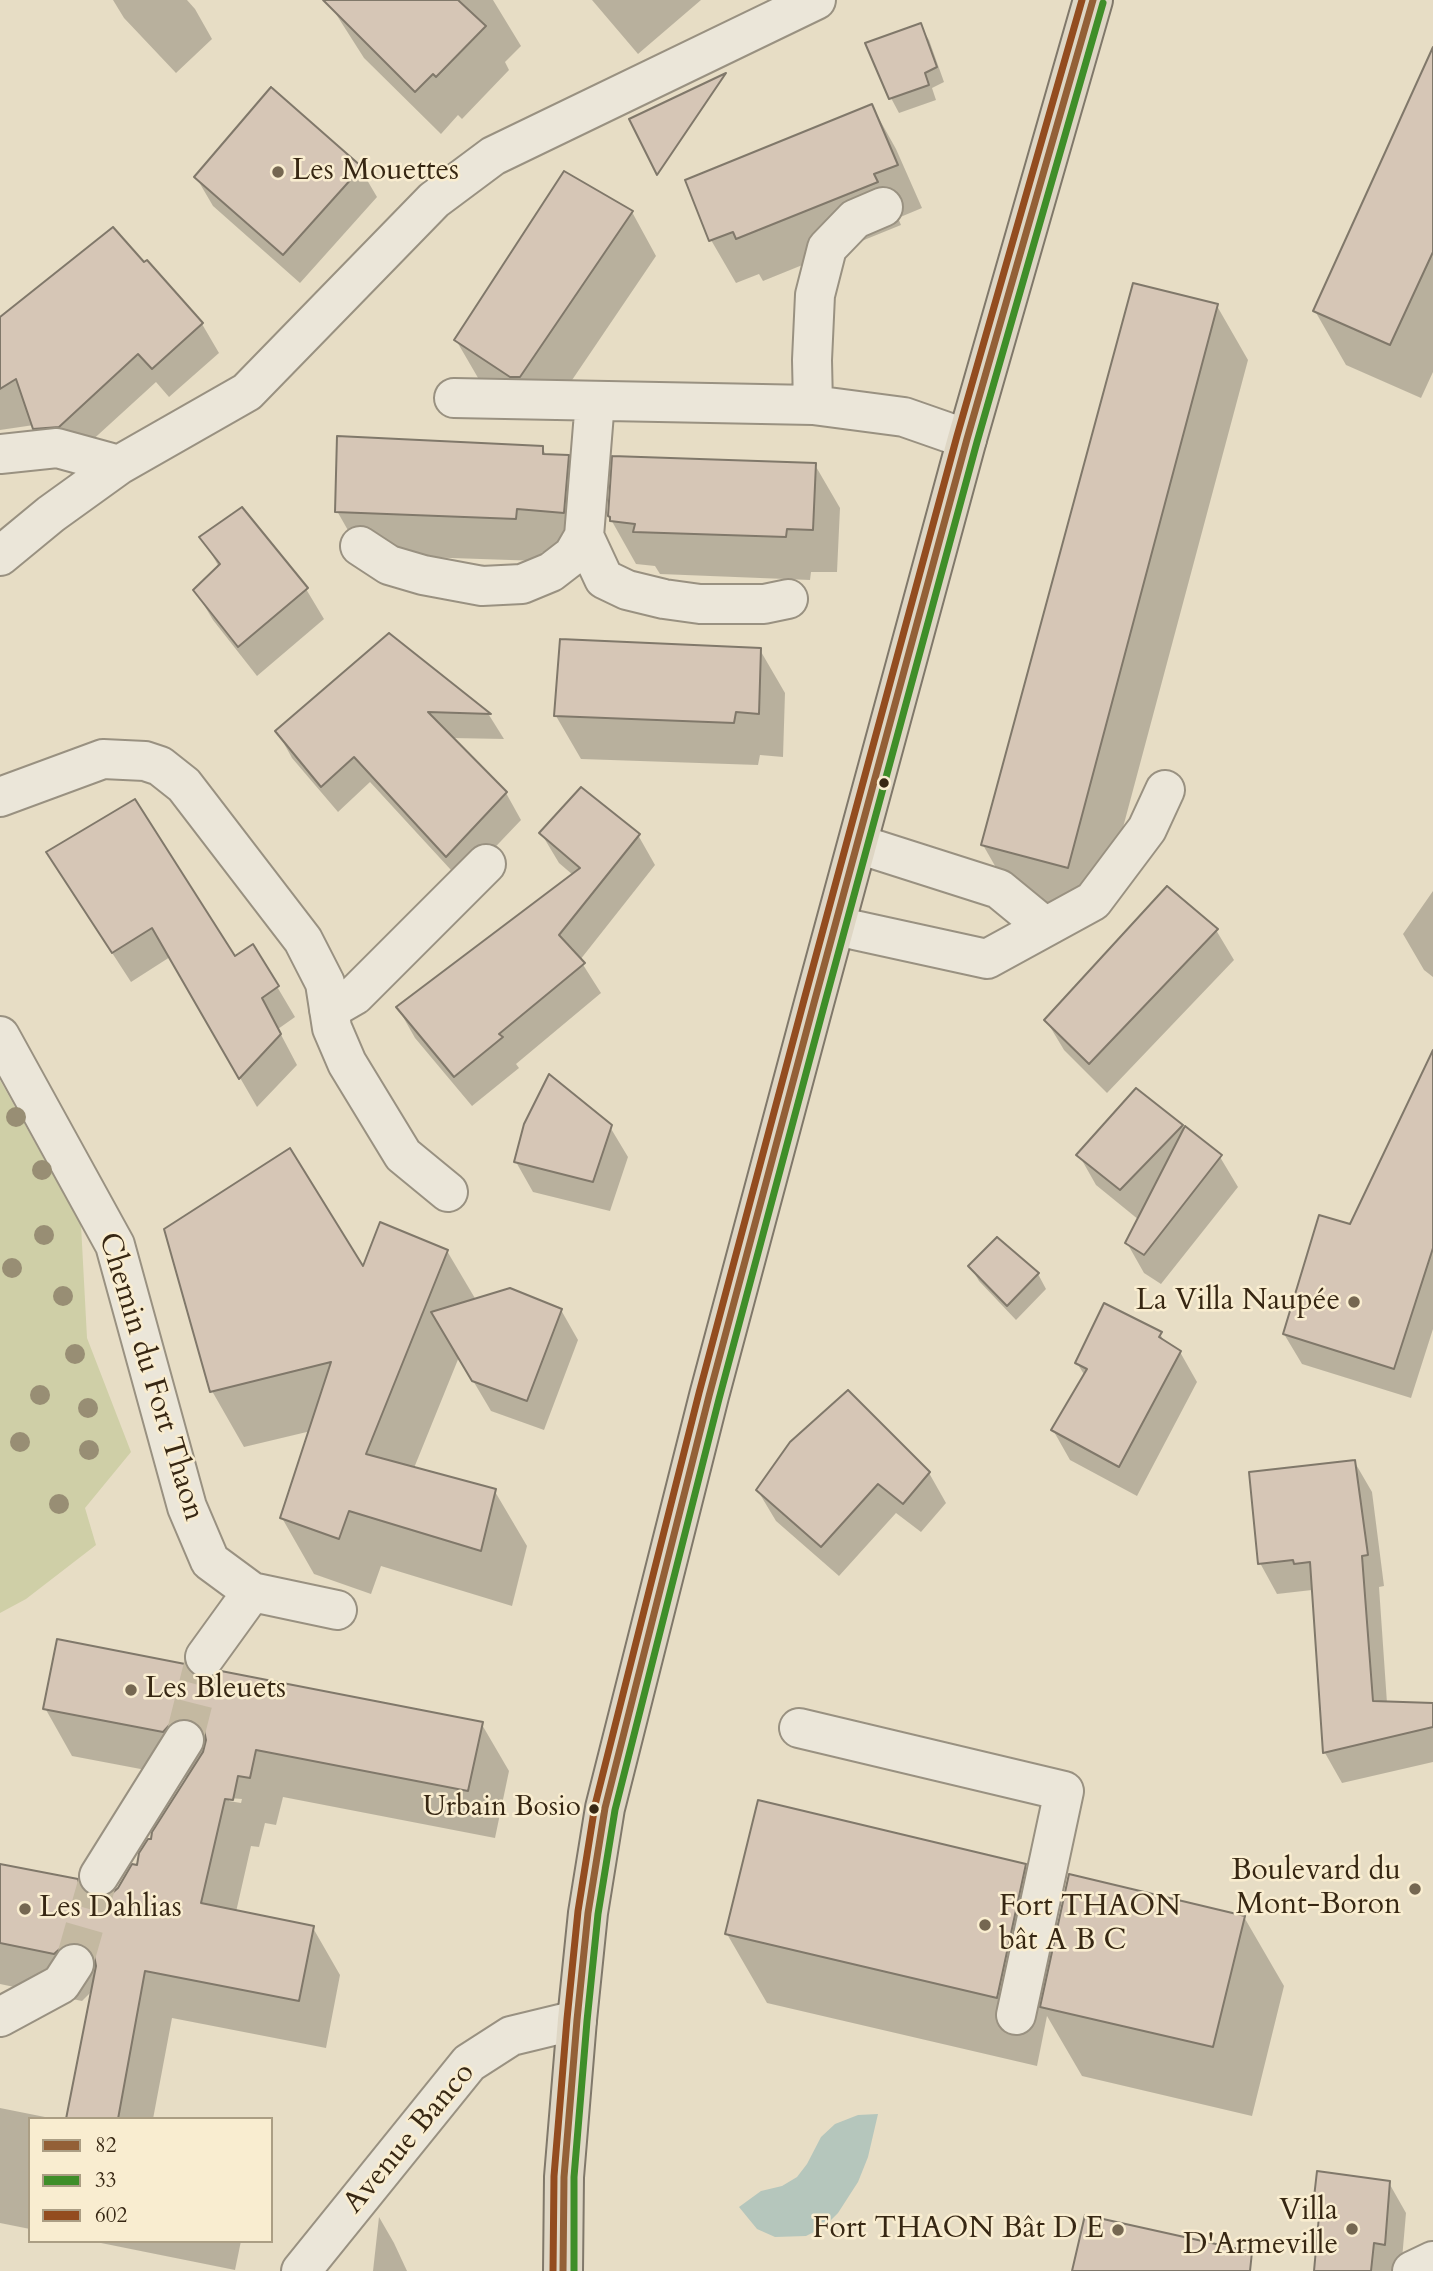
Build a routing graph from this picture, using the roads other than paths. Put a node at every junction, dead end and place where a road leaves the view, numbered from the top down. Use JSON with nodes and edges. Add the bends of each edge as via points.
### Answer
{"nodes":[{"id":1,"x":816,"y":0,"type":"edge"},
{"id":2,"x":1093,"y":0,"type":"edge"},
{"id":3,"x":883,"y":207,"type":"dead end"},
{"id":4,"x":454,"y":398,"type":"dead end"},
{"id":5,"x":594,"y":401,"type":"junction"},
{"id":6,"x":813,"y":405,"type":"junction"},
{"id":7,"x":967,"y":439,"type":"junction"},
{"id":8,"x":0,"y":454,"type":"edge"},
{"id":9,"x":120,"y":465,"type":"junction"},
{"id":10,"x":584,"y":536,"type":"junction"},
{"id":11,"x":360,"y":546,"type":"dead end"},
{"id":12,"x":0,"y":556,"type":"edge"},
{"id":13,"x":788,"y":598,"type":"dead end"},
{"id":14,"x":1165,"y":789,"type":"dead end"},
{"id":15,"x":0,"y":797,"type":"edge"},
{"id":16,"x":858,"y":844,"type":"junction"},
{"id":17,"x":486,"y":864,"type":"dead end"},
{"id":18,"x":836,"y":926,"type":"junction"},
{"id":19,"x":1044,"y":926,"type":"junction"},
{"id":20,"x":329,"y":1010,"type":"junction"},
{"id":21,"x":0,"y":1036,"type":"edge"},
{"id":22,"x":448,"y":1192,"type":"dead end"},
{"id":23,"x":252,"y":1592,"type":"junction"},
{"id":24,"x":337,"y":1610,"type":"dead end"},
{"id":25,"x":205,"y":1657,"type":"tunnel mouth"},
{"id":26,"x":799,"y":1728,"type":"dead end"},
{"id":27,"x":184,"y":1740,"type":"tunnel mouth"},
{"id":28,"x":99,"y":1876,"type":"tunnel mouth"},
{"id":29,"x":74,"y":1964,"type":"tunnel mouth"},
{"id":30,"x":1016,"y":2015,"type":"dead end"},
{"id":31,"x":0,"y":2017,"type":"edge"},
{"id":32,"x":577,"y":2020,"type":"junction"},
{"id":33,"x":1433,"y":2261,"type":"edge"},
{"id":34,"x":301,"y":2271,"type":"edge"},
{"id":35,"x":563,"y":2271,"type":"edge"},
{"id":36,"x":1412,"y":2271,"type":"edge"}],
"edges":[{"from":1,"to":9,"type":"street","via":[[494,156],[434,200],[247,391]]},
{"from":2,"to":7,"type":"main road"},
{"from":3,"to":6,"type":"street","via":[[855,219],[827,248],[815,295]]},
{"from":4,"to":5,"type":"street"},
{"from":5,"to":6,"type":"street"},
{"from":5,"to":10,"type":"street"},
{"from":6,"to":7,"type":"street","via":[[904,417]]},
{"from":7,"to":16,"type":"main road"},
{"from":8,"to":9,"type":"street","via":[[57,448]]},
{"from":9,"to":12,"type":"street"},
{"from":10,"to":11,"type":"street","via":[[573,555],[551,572],[522,584],[495,586],[389,565]]},
{"from":10,"to":13,"type":"street","via":[[604,579],[627,590],[700,604],[764,604]]},
{"from":14,"to":19,"type":"street","via":[[1147,829],[1093,901]]},
{"from":15,"to":20,"type":"street","via":[[103,759],[160,766],[184,785],[303,940],[325,983]]},
{"from":16,"to":18,"type":"main road"},
{"from":16,"to":19,"type":"street","via":[[999,889]]},
{"from":17,"to":20,"type":"street","via":[[355,995]]},
{"from":18,"to":19,"type":"street","via":[[987,959]]},
{"from":18,"to":32,"type":"main road","via":[[716,1370],[605,1808]]},
{"from":20,"to":22,"type":"street","via":[[347,1063],[403,1154]]},
{"from":21,"to":23,"type":"street","name":"Chemin du Fort Thaon","via":[[115,1245],[187,1507],[210,1561]]},
{"from":23,"to":24,"type":"street","name":"Chemin du Fort Thaon"},
{"from":23,"to":25,"type":"street"},
{"from":26,"to":30,"type":"street","via":[[1064,1791]]},
{"from":27,"to":28,"type":"street"},
{"from":29,"to":31,"type":"street","via":[[61,1984]]},
{"from":32,"to":34,"type":"street","name":"Avenue Banco","via":[[511,2036],[469,2063]]},
{"from":32,"to":35,"type":"main road","via":[[564,2177]]},
{"from":33,"to":36,"type":"street"}]}
